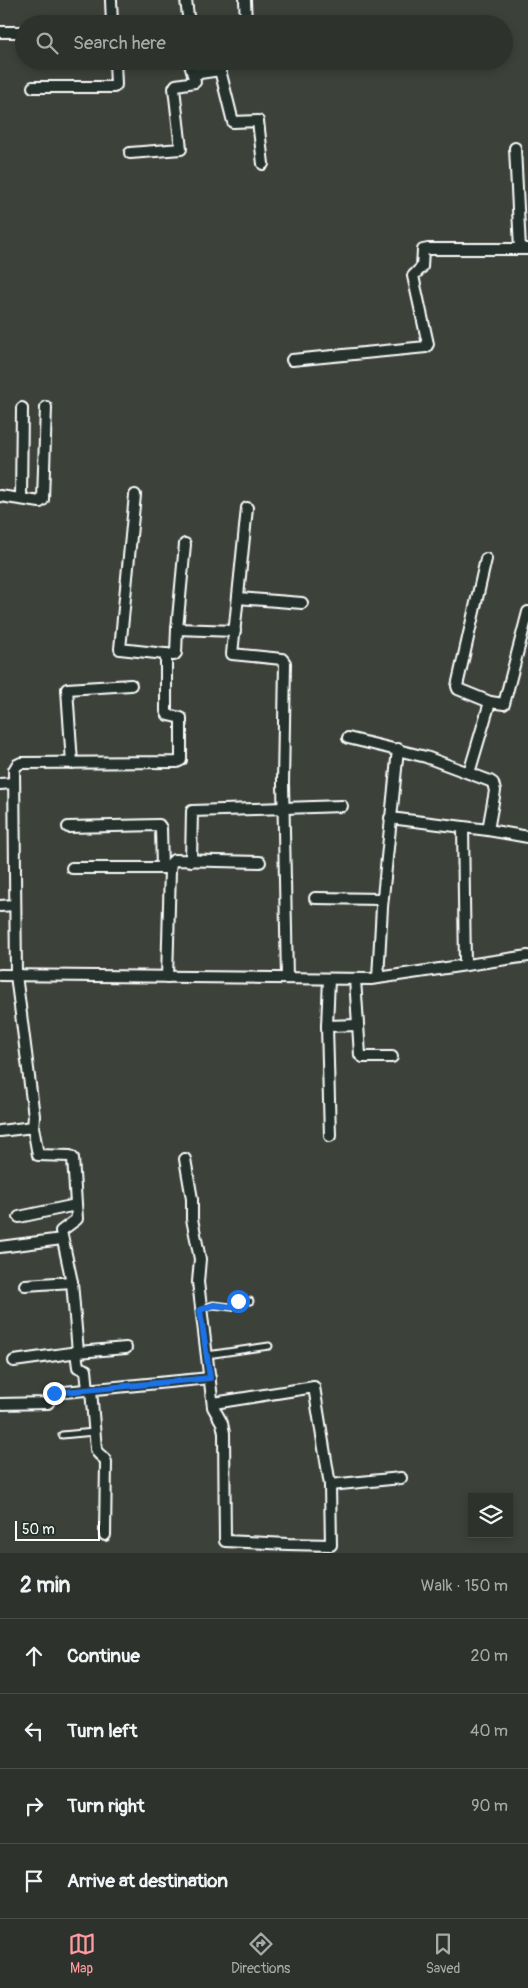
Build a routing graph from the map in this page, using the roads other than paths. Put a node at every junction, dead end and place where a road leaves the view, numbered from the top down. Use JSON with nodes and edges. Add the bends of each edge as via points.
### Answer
{"nodes":[{"id":1,"x":111,"y":0,"type":"edge"},
{"id":2,"x":186,"y":0,"type":"edge"},
{"id":3,"x":244,"y":0,"type":"edge"},
{"id":4,"x":112,"y":15,"type":"edge"},
{"id":5,"x":188,"y":15,"type":"edge"},
{"id":6,"x":245,"y":15,"type":"edge"},
{"id":7,"x":0,"y":32,"type":"edge"},
{"id":8,"x":15,"y":32,"type":"edge"},
{"id":9,"x":115,"y":70,"type":"edge"},
{"id":10,"x":192,"y":70,"type":"edge"},
{"id":11,"x":193,"y":74,"type":"junction"},
{"id":12,"x":33,"y":87,"type":"dead end"},
{"id":13,"x":515,"y":148,"type":"dead end"},
{"id":14,"x":130,"y":153,"type":"dead end"},
{"id":15,"x":263,"y":164,"type":"dead end"},
{"id":16,"x":524,"y":249,"type":"edge"},
{"id":17,"x":292,"y":360,"type":"dead end"},
{"id":18,"x":46,"y":407,"type":"dead end"},
{"id":19,"x":22,"y":408,"type":"dead end"},
{"id":20,"x":135,"y":495,"type":"dead end"},
{"id":21,"x":0,"y":496,"type":"edge"},
{"id":22,"x":21,"y":500,"type":"junction"},
{"id":23,"x":247,"y":508,"type":"dead end"},
{"id":24,"x":186,"y":544,"type":"dead end"},
{"id":25,"x":486,"y":559,"type":"dead end"},
{"id":26,"x":238,"y":598,"type":"junction"},
{"id":27,"x":302,"y":603,"type":"dead end"},
{"id":28,"x":528,"y":612,"type":"edge"},
{"id":29,"x":177,"y":630,"type":"junction"},
{"id":30,"x":234,"y":631,"type":"junction"},
{"id":31,"x":166,"y":654,"type":"junction"},
{"id":32,"x":131,"y":685,"type":"dead end"},
{"id":33,"x":490,"y":702,"type":"junction"},
{"id":34,"x":348,"y":738,"type":"dead end"},
{"id":35,"x":398,"y":749,"type":"junction"},
{"id":36,"x":72,"y":763,"type":"junction"},
{"id":37,"x":469,"y":773,"type":"junction"},
{"id":38,"x":0,"y":784,"type":"edge"},
{"id":39,"x":14,"y":784,"type":"junction"},
{"id":40,"x":342,"y":806,"type":"dead end"},
{"id":41,"x":283,"y":807,"type":"junction"},
{"id":42,"x":390,"y":818,"type":"junction"},
{"id":43,"x":68,"y":827,"type":"dead end"},
{"id":44,"x":463,"y":827,"type":"junction"},
{"id":45,"x":488,"y":830,"type":"junction"},
{"id":46,"x":528,"y":837,"type":"edge"},
{"id":47,"x":191,"y":861,"type":"junction"},
{"id":48,"x":260,"y":862,"type":"dead end"},
{"id":49,"x":72,"y":868,"type":"dead end"},
{"id":50,"x":166,"y":869,"type":"junction"},
{"id":51,"x":315,"y":898,"type":"dead end"},
{"id":52,"x":382,"y":899,"type":"junction"},
{"id":53,"x":15,"y":904,"type":"junction"},
{"id":54,"x":0,"y":906,"type":"edge"},
{"id":55,"x":528,"y":956,"type":"edge"},
{"id":56,"x":466,"y":965,"type":"junction"},
{"id":57,"x":16,"y":974,"type":"junction"},
{"id":58,"x":0,"y":975,"type":"edge"},
{"id":59,"x":166,"y":977,"type":"junction"},
{"id":60,"x":287,"y":978,"type":"junction"},
{"id":61,"x":378,"y":978,"type":"junction"},
{"id":62,"x":329,"y":979,"type":"junction"},
{"id":63,"x":355,"y":979,"type":"junction"},
{"id":64,"x":358,"y":1024,"type":"junction"},
{"id":65,"x":327,"y":1026,"type":"junction"},
{"id":66,"x":392,"y":1057,"type":"dead end"},
{"id":67,"x":33,"y":1128,"type":"junction"},
{"id":68,"x":0,"y":1131,"type":"edge"},
{"id":69,"x":330,"y":1136,"type":"dead end"},
{"id":70,"x":186,"y":1158,"type":"dead end"},
{"id":71,"x":76,"y":1206,"type":"junction"},
{"id":72,"x":19,"y":1217,"type":"dead end"},
{"id":73,"x":62,"y":1239,"type":"junction"},
{"id":74,"x":0,"y":1247,"type":"edge"},
{"id":75,"x":72,"y":1282,"type":"junction"},
{"id":76,"x":25,"y":1285,"type":"dead end"},
{"id":77,"x":250,"y":1301,"type":"dead end"},
{"id":78,"x":200,"y":1310,"type":"junction"},
{"id":79,"x":269,"y":1346,"type":"dead end"},
{"id":80,"x":126,"y":1348,"type":"dead end"},
{"id":81,"x":77,"y":1352,"type":"junction"},
{"id":82,"x":206,"y":1355,"type":"junction"},
{"id":83,"x":14,"y":1361,"type":"dead end"},
{"id":84,"x":210,"y":1378,"type":"junction"},
{"id":85,"x":89,"y":1390,"type":"junction"},
{"id":86,"x":214,"y":1403,"type":"junction"},
{"id":87,"x":0,"y":1404,"type":"edge"},
{"id":88,"x":94,"y":1432,"type":"junction"},
{"id":89,"x":62,"y":1435,"type":"dead end"},
{"id":90,"x":401,"y":1478,"type":"dead end"},
{"id":91,"x":330,"y":1485,"type":"junction"},
{"id":92,"x":105,"y":1535,"type":"dead end"}],
"edges":[{"from":1,"to":4,"type":"street"},
{"from":2,"to":5,"type":"street"},
{"from":3,"to":6,"type":"street"},
{"from":7,"to":8,"type":"street"},
{"from":9,"to":12,"type":"street","via":[[114,87]]},
{"from":10,"to":11,"type":"street"},
{"from":11,"to":14,"type":"street","via":[[194,84],[176,85],[174,88],[181,149]]},
{"from":11,"to":15,"type":"street","via":[[220,70],[233,122],[258,121]]},
{"from":13,"to":16,"type":"street"},
{"from":16,"to":17,"type":"street","via":[[423,250],[422,267],[413,276],[428,346]]},
{"from":18,"to":22,"type":"street","via":[[43,500]]},
{"from":19,"to":22,"type":"street"},
{"from":20,"to":31,"type":"street","via":[[119,647],[121,650]]},
{"from":21,"to":22,"type":"street"},
{"from":23,"to":26,"type":"street"},
{"from":24,"to":29,"type":"street"},
{"from":25,"to":33,"type":"street","via":[[457,687]]},
{"from":26,"to":27,"type":"street"},
{"from":26,"to":30,"type":"street"},
{"from":28,"to":33,"type":"street","via":[[504,704]]},
{"from":29,"to":30,"type":"street"},
{"from":29,"to":31,"type":"street","via":[[176,653]]},
{"from":30,"to":41,"type":"street","via":[[233,654],[282,659],[285,663]]},
{"from":31,"to":36,"type":"street","via":[[166,712],[181,718],[181,760]]},
{"from":32,"to":36,"type":"street","via":[[67,689]]},
{"from":33,"to":37,"type":"street"},
{"from":34,"to":35,"type":"street"},
{"from":35,"to":37,"type":"street"},
{"from":35,"to":42,"type":"street"},
{"from":36,"to":39,"type":"street","via":[[22,763],[15,767]]},
{"from":37,"to":45,"type":"street","via":[[493,784]]},
{"from":38,"to":39,"type":"street"},
{"from":39,"to":53,"type":"street"},
{"from":40,"to":41,"type":"street"},
{"from":41,"to":47,"type":"street","via":[[192,811]]},
{"from":41,"to":60,"type":"street"},
{"from":42,"to":44,"type":"street"},
{"from":42,"to":52,"type":"street"},
{"from":43,"to":50,"type":"street","via":[[159,825]]},
{"from":44,"to":45,"type":"street"},
{"from":44,"to":56,"type":"street"},
{"from":45,"to":46,"type":"street"},
{"from":47,"to":48,"type":"street"},
{"from":47,"to":50,"type":"street","via":[[172,860]]},
{"from":49,"to":50,"type":"street"},
{"from":50,"to":59,"type":"street"},
{"from":51,"to":52,"type":"street"},
{"from":52,"to":61,"type":"street"},
{"from":53,"to":54,"type":"street"},
{"from":53,"to":57,"type":"street"},
{"from":55,"to":56,"type":"street"},
{"from":56,"to":61,"type":"street"},
{"from":57,"to":58,"type":"street"},
{"from":57,"to":59,"type":"street"},
{"from":57,"to":67,"type":"street"},
{"from":59,"to":60,"type":"street"},
{"from":60,"to":62,"type":"street"},
{"from":61,"to":63,"type":"street"},
{"from":62,"to":63,"type":"street"},
{"from":62,"to":65,"type":"street"},
{"from":63,"to":64,"type":"street"},
{"from":64,"to":65,"type":"street"},
{"from":64,"to":66,"type":"street","via":[[361,1056]]},
{"from":65,"to":69,"type":"street"},
{"from":67,"to":68,"type":"street"},
{"from":67,"to":71,"type":"street","via":[[38,1155],[72,1158]]},
{"from":70,"to":78,"type":"street","via":[[200,1259]]},
{"from":71,"to":72,"type":"street"},
{"from":71,"to":73,"type":"street","via":[[77,1219],[62,1230]]},
{"from":73,"to":74,"type":"street"},
{"from":73,"to":75,"type":"street"},
{"from":75,"to":76,"type":"street"},
{"from":75,"to":81,"type":"street"},
{"from":77,"to":78,"type":"lane","via":[[238,1301],[231,1307],[214,1305]]},
{"from":78,"to":82,"type":"street"},
{"from":79,"to":82,"type":"lane"},
{"from":80,"to":81,"type":"street"},
{"from":81,"to":83,"type":"street"},
{"from":81,"to":85,"type":"street","via":[[78,1367],[86,1370]]},
{"from":82,"to":84,"type":"street"},
{"from":84,"to":85,"type":"street"},
{"from":84,"to":86,"type":"street"},
{"from":85,"to":87,"type":"street","via":[[54,1393],[48,1403]]},
{"from":85,"to":88,"type":"street"},
{"from":86,"to":91,"type":"street","via":[[314,1387]]},
{"from":86,"to":91,"type":"street","via":[[224,1433],[226,1542],[331,1545]]},
{"from":88,"to":89,"type":"lane"},
{"from":88,"to":92,"type":"street","via":[[96,1452],[106,1462]]},
{"from":90,"to":91,"type":"street"}]}
